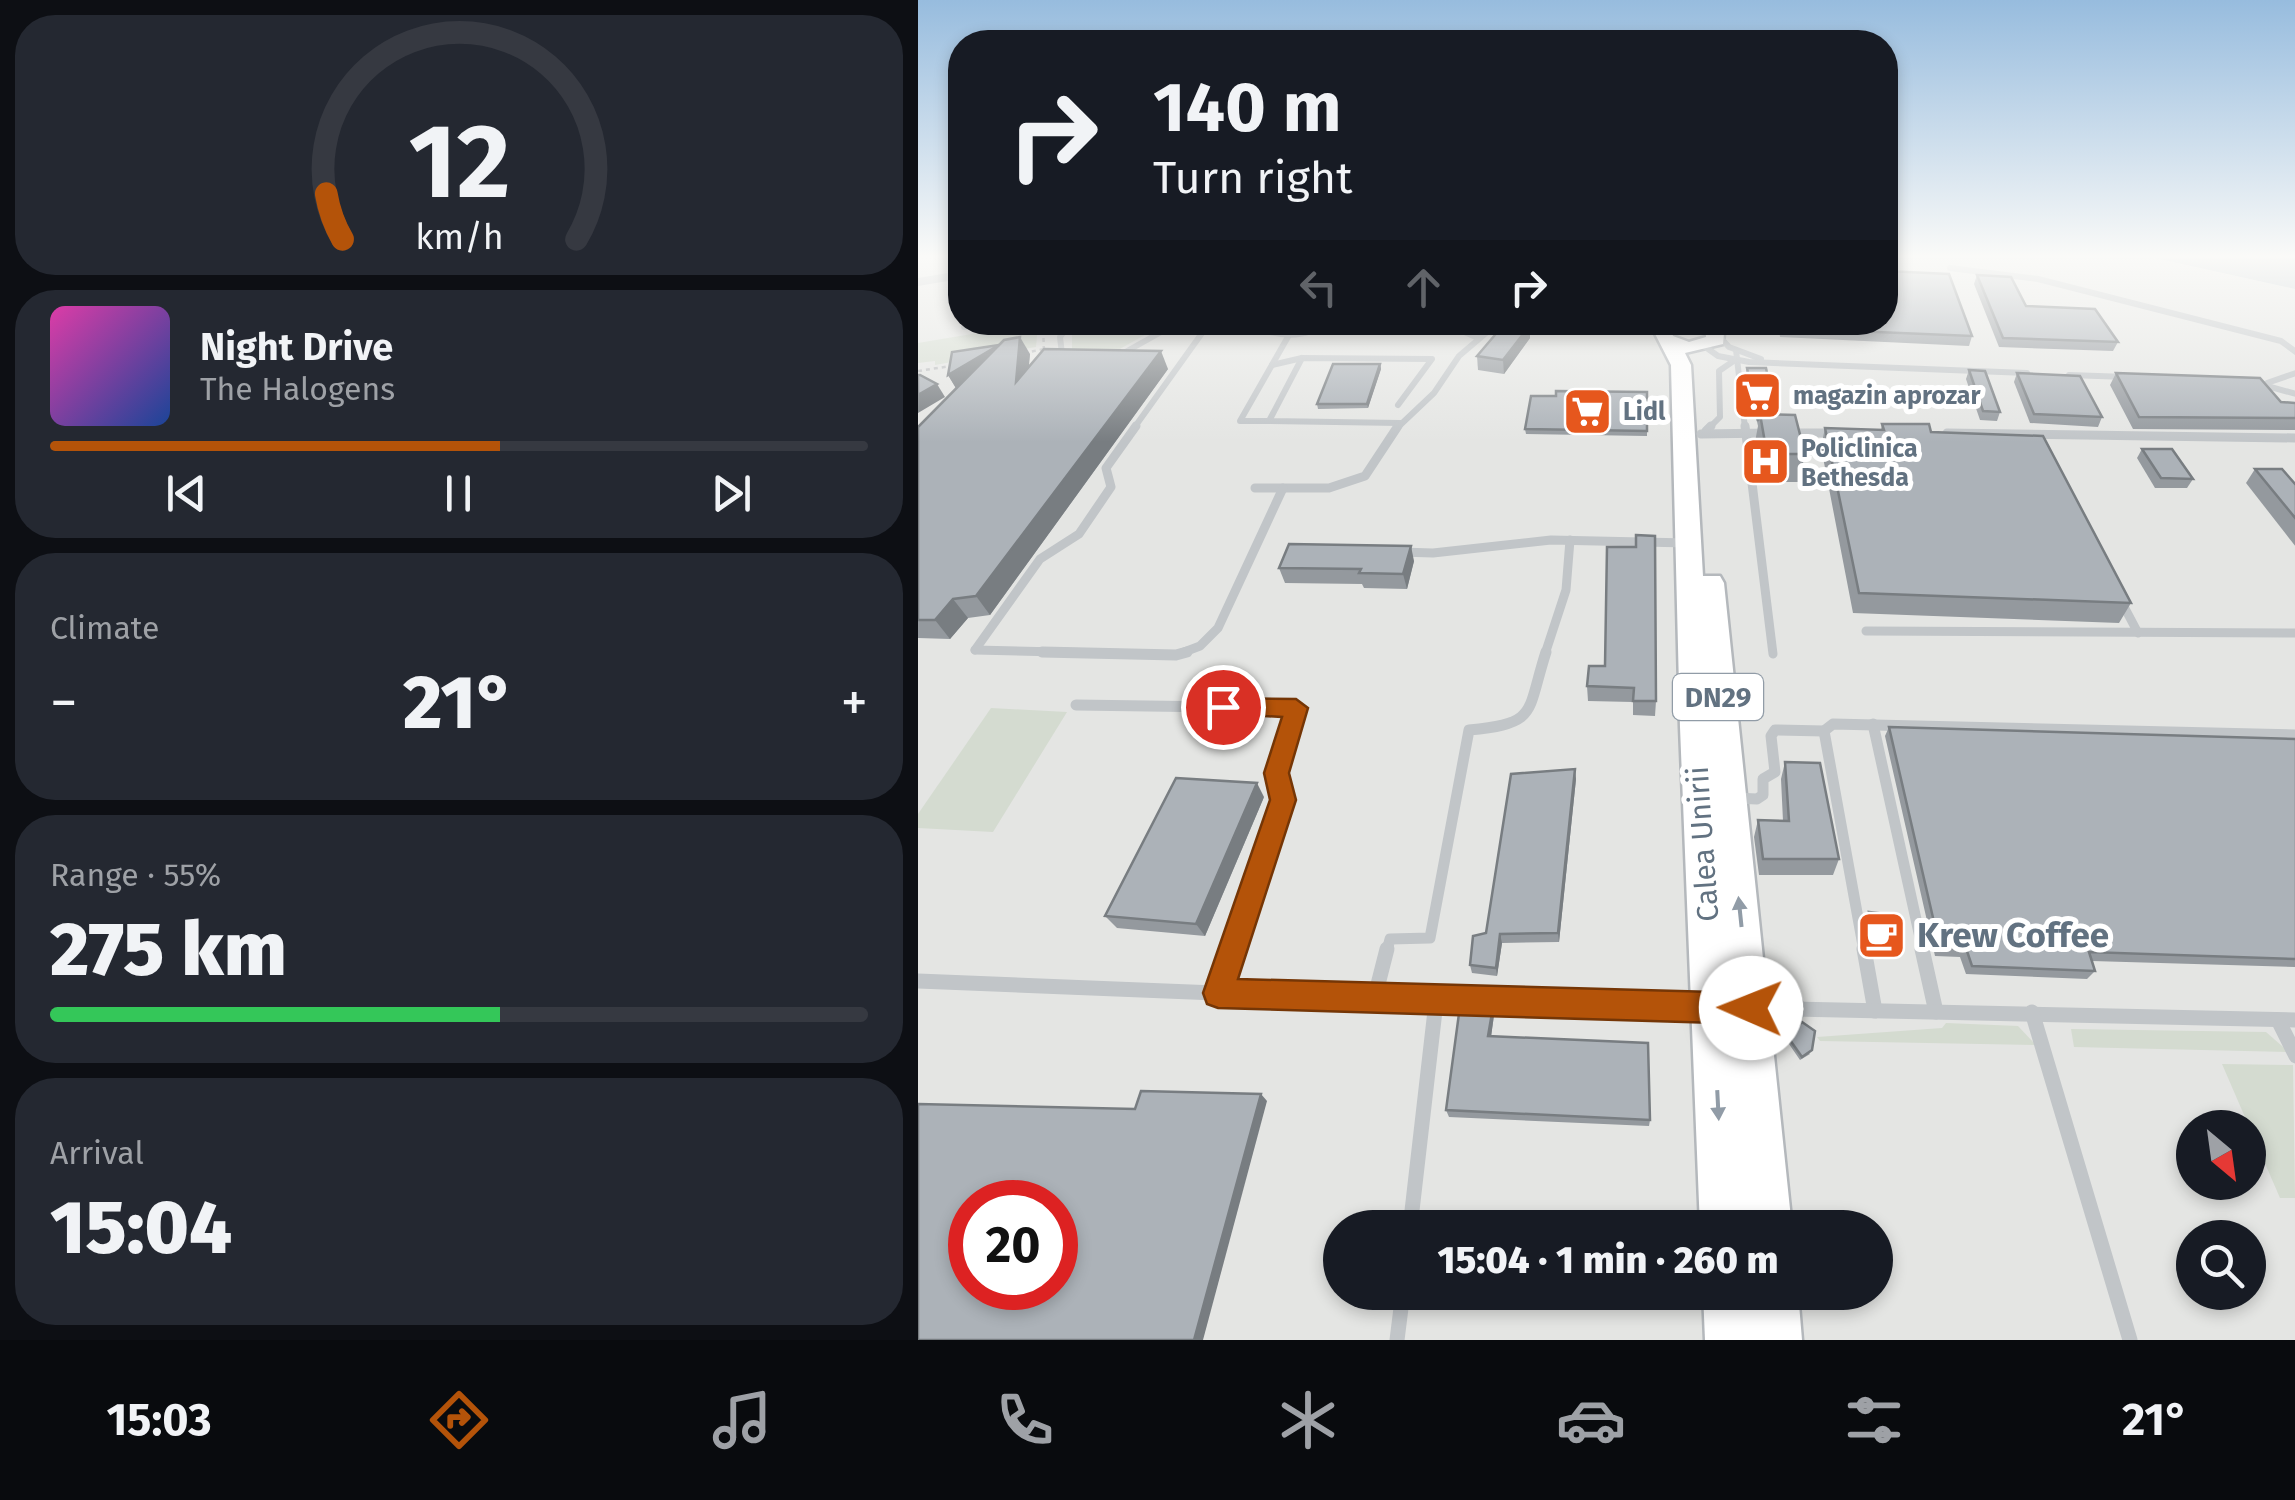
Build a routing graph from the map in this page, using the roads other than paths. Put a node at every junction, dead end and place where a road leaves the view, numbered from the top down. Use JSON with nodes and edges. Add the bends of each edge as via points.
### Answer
{"nodes":[{"id":1,"x":2186,"y":318,"type":"edge"},
{"id":2,"x":1062,"y":335,"type":"edge"},
{"id":3,"x":1158,"y":335,"type":"edge"},
{"id":4,"x":1201,"y":335,"type":"edge"},
{"id":5,"x":1290,"y":335,"type":"edge"},
{"id":6,"x":1471,"y":335,"type":"edge"},
{"id":7,"x":1482,"y":335,"type":"edge"},
{"id":8,"x":1665,"y":335,"type":"edge"},
{"id":9,"x":1710,"y":337,"type":"edge"},
{"id":10,"x":1478,"y":338,"type":"junction"},
{"id":11,"x":2296,"y":352,"type":"edge"},
{"id":12,"x":1736,"y":355,"type":"junction"},
{"id":13,"x":1302,"y":358,"type":"junction"},
{"id":14,"x":1105,"y":359,"type":"edge"},
{"id":15,"x":1087,"y":361,"type":"edge"},
{"id":16,"x":1272,"y":366,"type":"junction"},
{"id":17,"x":2296,"y":373,"type":"edge"},
{"id":18,"x":2031,"y":374,"type":"edge"},
{"id":19,"x":2050,"y":374,"type":"edge"},
{"id":20,"x":2129,"y":378,"type":"edge"},
{"id":21,"x":2246,"y":382,"type":"edge"},
{"id":22,"x":2266,"y":383,"type":"junction"},
{"id":23,"x":2296,"y":394,"type":"edge"},
{"id":24,"x":1398,"y":405,"type":"dead end"},
{"id":25,"x":1270,"y":422,"type":"junction"},
{"id":26,"x":1400,"y":423,"type":"junction"},
{"id":27,"x":1744,"y":433,"type":"junction"},
{"id":28,"x":1842,"y":433,"type":"edge"},
{"id":29,"x":1933,"y":433,"type":"edge"},
{"id":30,"x":1700,"y":434,"type":"junction"},
{"id":31,"x":2033,"y":435,"type":"junction"},
{"id":32,"x":2296,"y":438,"type":"edge"},
{"id":33,"x":2042,"y":451,"type":"edge"},
{"id":34,"x":1255,"y":488,"type":"dead end"},
{"id":35,"x":1283,"y":488,"type":"junction"},
{"id":36,"x":1570,"y":540,"type":"junction"},
{"id":37,"x":1688,"y":543,"type":"junction"},
{"id":38,"x":1380,"y":552,"type":"edge"},
{"id":39,"x":2112,"y":584,"type":"edge"},
{"id":40,"x":1866,"y":631,"type":"dead end"},
{"id":41,"x":2138,"y":633,"type":"junction"},
{"id":42,"x":2296,"y":633,"type":"edge"},
{"id":43,"x":1773,"y":655,"type":"dead end"},
{"id":44,"x":1076,"y":705,"type":"dead end"},
{"id":45,"x":1872,"y":724,"type":"junction"},
{"id":46,"x":1824,"y":731,"type":"junction"},
{"id":47,"x":2296,"y":735,"type":"edge"},
{"id":48,"x":1728,"y":798,"type":"junction"},
{"id":49,"x":918,"y":980,"type":"edge"},
{"id":50,"x":1218,"y":993,"type":"junction"},
{"id":51,"x":1374,"y":1000,"type":"junction"},
{"id":52,"x":1436,"y":1002,"type":"junction"},
{"id":53,"x":1876,"y":1011,"type":"junction"},
{"id":54,"x":1936,"y":1012,"type":"junction"},
{"id":55,"x":2032,"y":1012,"type":"junction"},
{"id":56,"x":1750,"y":1016,"type":"junction"},
{"id":57,"x":2278,"y":1020,"type":"junction"},
{"id":58,"x":2296,"y":1020,"type":"edge"},
{"id":59,"x":2296,"y":1056,"type":"edge"},
{"id":60,"x":1412,"y":1210,"type":"edge"},
{"id":61,"x":1726,"y":1210,"type":"edge"},
{"id":62,"x":1766,"y":1210,"type":"edge"},
{"id":63,"x":1401,"y":1310,"type":"edge"},
{"id":64,"x":1729,"y":1310,"type":"edge"},
{"id":65,"x":1774,"y":1310,"type":"edge"},
{"id":66,"x":1397,"y":1340,"type":"edge"},
{"id":67,"x":1730,"y":1340,"type":"edge"},
{"id":68,"x":1777,"y":1340,"type":"edge"},
{"id":69,"x":2130,"y":1340,"type":"edge"}],
"edges":[{"from":1,"to":11,"type":"lane","via":[[2281,341]]},
{"from":2,"to":15,"type":"lane","via":[[1062,354]]},
{"from":3,"to":14,"type":"lane"},
{"from":4,"to":35,"type":"lane","via":[[1106,468],[1111,488],[1079,534],[1040,558],[975,650],[1192,651],[1218,628]]},
{"from":5,"to":16,"type":"lane"},
{"from":6,"to":10,"type":"lane"},
{"from":7,"to":10,"type":"lane"},
{"from":8,"to":37,"type":"main road","name":"Calea Unirii","number":"DN29","via":[[1681,365]]},
{"from":9,"to":12,"type":"lane"},
{"from":9,"to":12,"type":"lane","via":[[1718,356]]},
{"from":9,"to":30,"type":"main road","name":"Calea Unirii","number":"DN29","via":[[1696,365]]},
{"from":10,"to":26,"type":"lane"},
{"from":12,"to":18,"type":"lane","via":[[1776,364]]},
{"from":12,"to":27,"type":"lane"},
{"from":12,"to":30,"type":"lane","via":[[1717,377],[1718,423]]},
{"from":13,"to":16,"type":"lane"},
{"from":13,"to":24,"type":"lane","via":[[1432,360]]},
{"from":13,"to":25,"type":"lane"},
{"from":16,"to":25,"type":"lane","via":[[1240,421]]},
{"from":17,"to":22,"type":"lane"},
{"from":19,"to":20,"type":"lane"},
{"from":21,"to":22,"type":"lane"},
{"from":22,"to":23,"type":"lane"},
{"from":25,"to":26,"type":"lane"},
{"from":26,"to":35,"type":"lane","via":[[1365,476],[1330,488]]},
{"from":27,"to":28,"type":"lane"},
{"from":27,"to":30,"type":"lane"},
{"from":27,"to":43,"type":"lane"},
{"from":29,"to":31,"type":"lane"},
{"from":30,"to":48,"type":"main road","name":"Calea Unirii","number":"DN29"},
{"from":31,"to":32,"type":"lane"},
{"from":31,"to":33,"type":"lane"},
{"from":34,"to":35,"type":"lane"},
{"from":36,"to":37,"type":"lane"},
{"from":36,"to":38,"type":"lane"},
{"from":36,"to":51,"type":"lane","via":[[1566,590],[1524,717],[1512,726],[1469,730],[1430,938],[1390,939]]},
{"from":37,"to":56,"type":"main road","name":"Calea Unirii","number":"DN29"},
{"from":39,"to":41,"type":"lane"},
{"from":40,"to":41,"type":"lane"},
{"from":41,"to":42,"type":"lane"},
{"from":44,"to":50,"type":"lane","via":[[1296,708],[1276,773],[1283,800]]},
{"from":45,"to":46,"type":"lane","via":[[1833,724]]},
{"from":45,"to":47,"type":"lane"},
{"from":45,"to":54,"type":"lane"},
{"from":46,"to":48,"type":"lane","via":[[1774,730],[1774,772],[1762,779],[1763,795]]},
{"from":46,"to":53,"type":"lane"},
{"from":56,"to":48,"type":"main road","name":"Calea Unirii","number":"DN29","one_way":true},
{"from":49,"to":50,"type":"lane"},
{"from":50,"to":51,"type":"lane"},
{"from":51,"to":52,"type":"lane"},
{"from":52,"to":56,"type":"lane"},
{"from":52,"to":60,"type":"lane"},
{"from":53,"to":54,"type":"lane"},
{"from":53,"to":56,"type":"lane"},
{"from":54,"to":55,"type":"lane"},
{"from":55,"to":57,"type":"lane"},
{"from":55,"to":69,"type":"lane"},
{"from":56,"to":61,"type":"main road","name":"Calea Unirii","number":"DN29","one_way":true},
{"from":56,"to":62,"type":"main road","name":"Calea Unirii","number":"DN29"},
{"from":57,"to":58,"type":"lane"},
{"from":57,"to":59,"type":"lane"},
{"from":63,"to":66,"type":"lane"},
{"from":64,"to":67,"type":"main road"},
{"from":65,"to":68,"type":"main road"}]}
